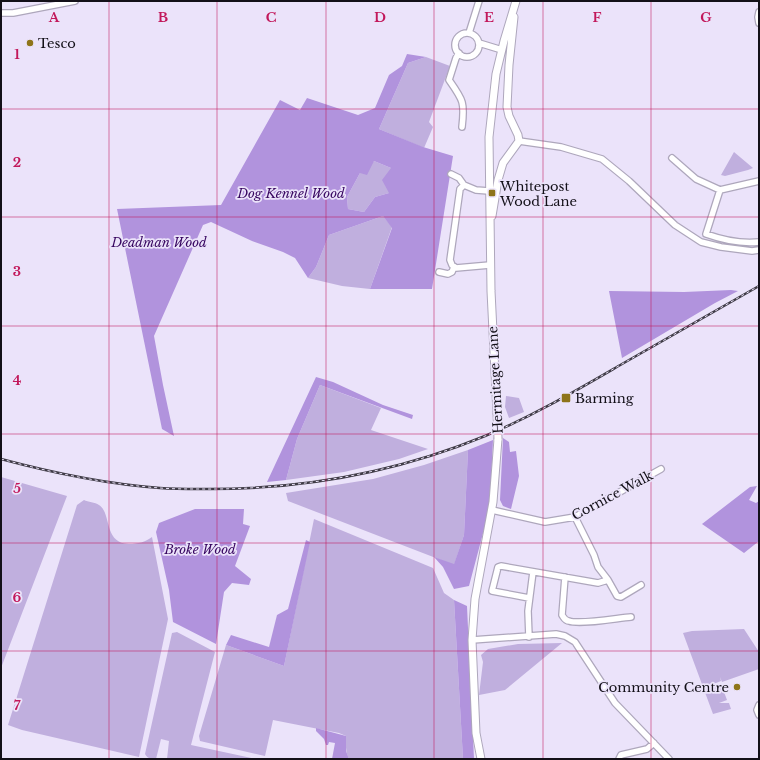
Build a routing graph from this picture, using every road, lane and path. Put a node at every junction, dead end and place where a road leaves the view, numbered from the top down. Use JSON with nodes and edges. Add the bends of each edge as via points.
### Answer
{"nodes":[{"id":1,"x":75,"y":1,"type":"edge"},
{"id":2,"x":479,"y":1,"type":"edge"},
{"id":3,"x":516,"y":1,"type":"edge"},
{"id":4,"x":759,"y":12,"type":"edge"},
{"id":5,"x":1,"y":13,"type":"edge"},
{"id":6,"x":759,"y":23,"type":"edge"},
{"id":7,"x":469,"y":33,"type":"junction"},
{"id":8,"x":479,"y":43,"type":"junction"},
{"id":9,"x":502,"y":50,"type":"junction"},
{"id":10,"x":459,"y":53,"type":"junction"},
{"id":11,"x":462,"y":127,"type":"dead end"},
{"id":12,"x":519,"y":141,"type":"junction"},
{"id":13,"x":672,"y":158,"type":"dead end"},
{"id":14,"x":451,"y":174,"type":"dead end"},
{"id":15,"x":759,"y":181,"type":"edge"},
{"id":16,"x":464,"y":185,"type":"junction"},
{"id":17,"x":489,"y":190,"type":"junction"},
{"id":18,"x":720,"y":190,"type":"junction"},
{"id":19,"x":490,"y":232,"type":"junction"},
{"id":20,"x":759,"y":242,"type":"edge"},
{"id":21,"x":759,"y":250,"type":"edge"},
{"id":22,"x":490,"y":265,"type":"junction"},
{"id":23,"x":454,"y":267,"type":"junction"},
{"id":24,"x":439,"y":272,"type":"dead end"},
{"id":25,"x":662,"y":469,"type":"dead end"},
{"id":26,"x":492,"y":510,"type":"junction"},
{"id":27,"x":574,"y":517,"type":"junction"},
{"id":28,"x":533,"y":572,"type":"junction"},
{"id":29,"x":565,"y":577,"type":"junction"},
{"id":30,"x":608,"y":580,"type":"junction"},
{"id":31,"x":641,"y":585,"type":"dead end"},
{"id":32,"x":530,"y":598,"type":"junction"},
{"id":33,"x":631,"y":617,"type":"dead end"},
{"id":34,"x":529,"y":636,"type":"junction"},
{"id":35,"x":472,"y":640,"type":"junction"},
{"id":36,"x":759,"y":705,"type":"edge"},
{"id":37,"x":759,"y":716,"type":"edge"},
{"id":38,"x":654,"y":743,"type":"junction"},
{"id":39,"x":481,"y":759,"type":"edge"},
{"id":40,"x":618,"y":759,"type":"edge"},
{"id":41,"x":670,"y":759,"type":"edge"}],
"edges":[{"from":1,"to":5,"type":"street"},
{"from":2,"to":7,"type":"street"},
{"from":3,"to":9,"type":"main road","name":"Hermitage Lane"},
{"from":3,"to":12,"type":"main road","via":[[507,107]]},
{"from":4,"to":6,"type":"street"},
{"from":7,"to":8,"type":"street","via":[[476,36]]},
{"from":7,"to":10,"type":"street","via":[[462,34],[456,39],[455,46]]},
{"from":8,"to":9,"type":"street"},
{"from":8,"to":10,"type":"street","via":[[478,50],[472,55],[465,56]]},
{"from":9,"to":17,"type":"main road","name":"Hermitage Lane","via":[[496,74],[489,137]]},
{"from":10,"to":11,"type":"street","via":[[449,80],[461,97],[464,107]]},
{"from":12,"to":19,"type":"main road","via":[[503,163]]},
{"from":12,"to":21,"type":"street","via":[[561,147],[602,159],[675,225],[701,242],[721,247]]},
{"from":13,"to":18,"type":"street","via":[[696,179]]},
{"from":14,"to":16,"type":"street","via":[[461,175]]},
{"from":15,"to":18,"type":"street"},
{"from":16,"to":17,"type":"street","via":[[476,190]]},
{"from":16,"to":23,"type":"street","via":[[459,190],[450,260]]},
{"from":17,"to":19,"type":"main road","name":"Hermitage Lane"},
{"from":18,"to":20,"type":"street","via":[[706,234],[744,243]]},
{"from":19,"to":22,"type":"main road","name":"Hermitage Lane"},
{"from":22,"to":23,"type":"street"},
{"from":22,"to":26,"type":"main road","name":"Hermitage Lane","bridge":true,"via":[[498,439]]},
{"from":23,"to":24,"type":"street","via":[[448,274]]},
{"from":25,"to":27,"type":"street","name":"Cornice Walk"},
{"from":26,"to":27,"type":"street","name":"Cornice Walk","via":[[545,522]]},
{"from":26,"to":35,"type":"main road","name":"Hermitage Lane","via":[[475,599]]},
{"from":27,"to":30,"type":"street","via":[[598,567]]},
{"from":28,"to":29,"type":"street"},
{"from":28,"to":32,"type":"street"},
{"from":28,"to":32,"type":"street","via":[[498,567],[492,591]]},
{"from":29,"to":30,"type":"street","via":[[598,583]]},
{"from":29,"to":33,"type":"street","via":[[562,615],[565,620],[569,622]]},
{"from":30,"to":31,"type":"street","via":[[618,598]]},
{"from":32,"to":34,"type":"street"},
{"from":34,"to":35,"type":"street"},
{"from":34,"to":38,"type":"street","via":[[556,634],[572,640],[615,703]]},
{"from":35,"to":39,"type":"main road","name":"Hermitage Lane","via":[[476,732]]},
{"from":36,"to":37,"type":"street"},
{"from":38,"to":40,"type":"street","via":[[647,748],[621,754]]},
{"from":38,"to":41,"type":"street"}]}
